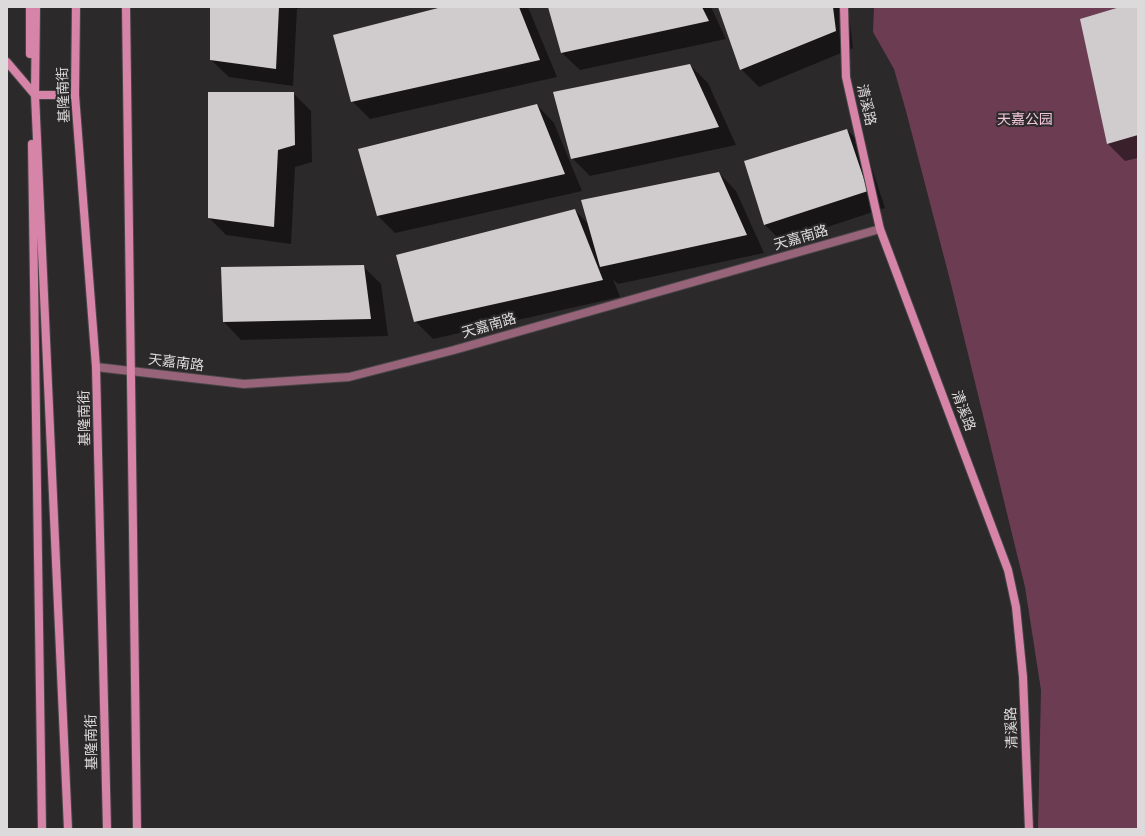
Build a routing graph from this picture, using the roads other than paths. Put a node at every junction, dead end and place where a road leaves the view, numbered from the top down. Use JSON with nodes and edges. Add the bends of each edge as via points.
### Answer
{"nodes":[{"id":1,"x":30,"y":7,"type":"edge"},
{"id":2,"x":36,"y":7,"type":"edge"},
{"id":3,"x":76,"y":7,"type":"edge"},
{"id":4,"x":126,"y":7,"type":"edge"},
{"id":5,"x":844,"y":7,"type":"edge"},
{"id":6,"x":7,"y":62,"type":"edge"},
{"id":7,"x":35,"y":95,"type":"junction"},
{"id":8,"x":75,"y":95,"type":"junction"},
{"id":9,"x":880,"y":229,"type":"junction"},
{"id":10,"x":96,"y":366,"type":"junction"},
{"id":11,"x":130,"y":370,"type":"junction"},
{"id":12,"x":42,"y":829,"type":"edge"},
{"id":13,"x":68,"y":829,"type":"edge"},
{"id":14,"x":106,"y":829,"type":"edge"},
{"id":15,"x":137,"y":829,"type":"edge"},
{"id":16,"x":1029,"y":829,"type":"edge"}],
"edges":[{"from":1,"to":12,"type":"street"},
{"from":2,"to":7,"type":"street","name":"基隆南街"},
{"from":3,"to":8,"type":"street","name":"基隆南街"},
{"from":4,"to":11,"type":"street"},
{"from":5,"to":9,"type":"street","name":"清溪路","via":[[846,77]]},
{"from":6,"to":7,"type":"street"},
{"from":7,"to":8,"type":"street"},
{"from":7,"to":13,"type":"street","name":"基隆南街"},
{"from":8,"to":10,"type":"street","name":"基隆南街"},
{"from":9,"to":11,"type":"street","name":"天嘉南路","via":[[461,348],[349,377],[244,384]]},
{"from":9,"to":16,"type":"street","name":"清溪路","via":[[1008,570],[1016,607],[1024,677]]},
{"from":10,"to":11,"type":"street","name":"天嘉南路"},
{"from":10,"to":14,"type":"street","name":"基隆南街"},
{"from":11,"to":15,"type":"street"}]}
